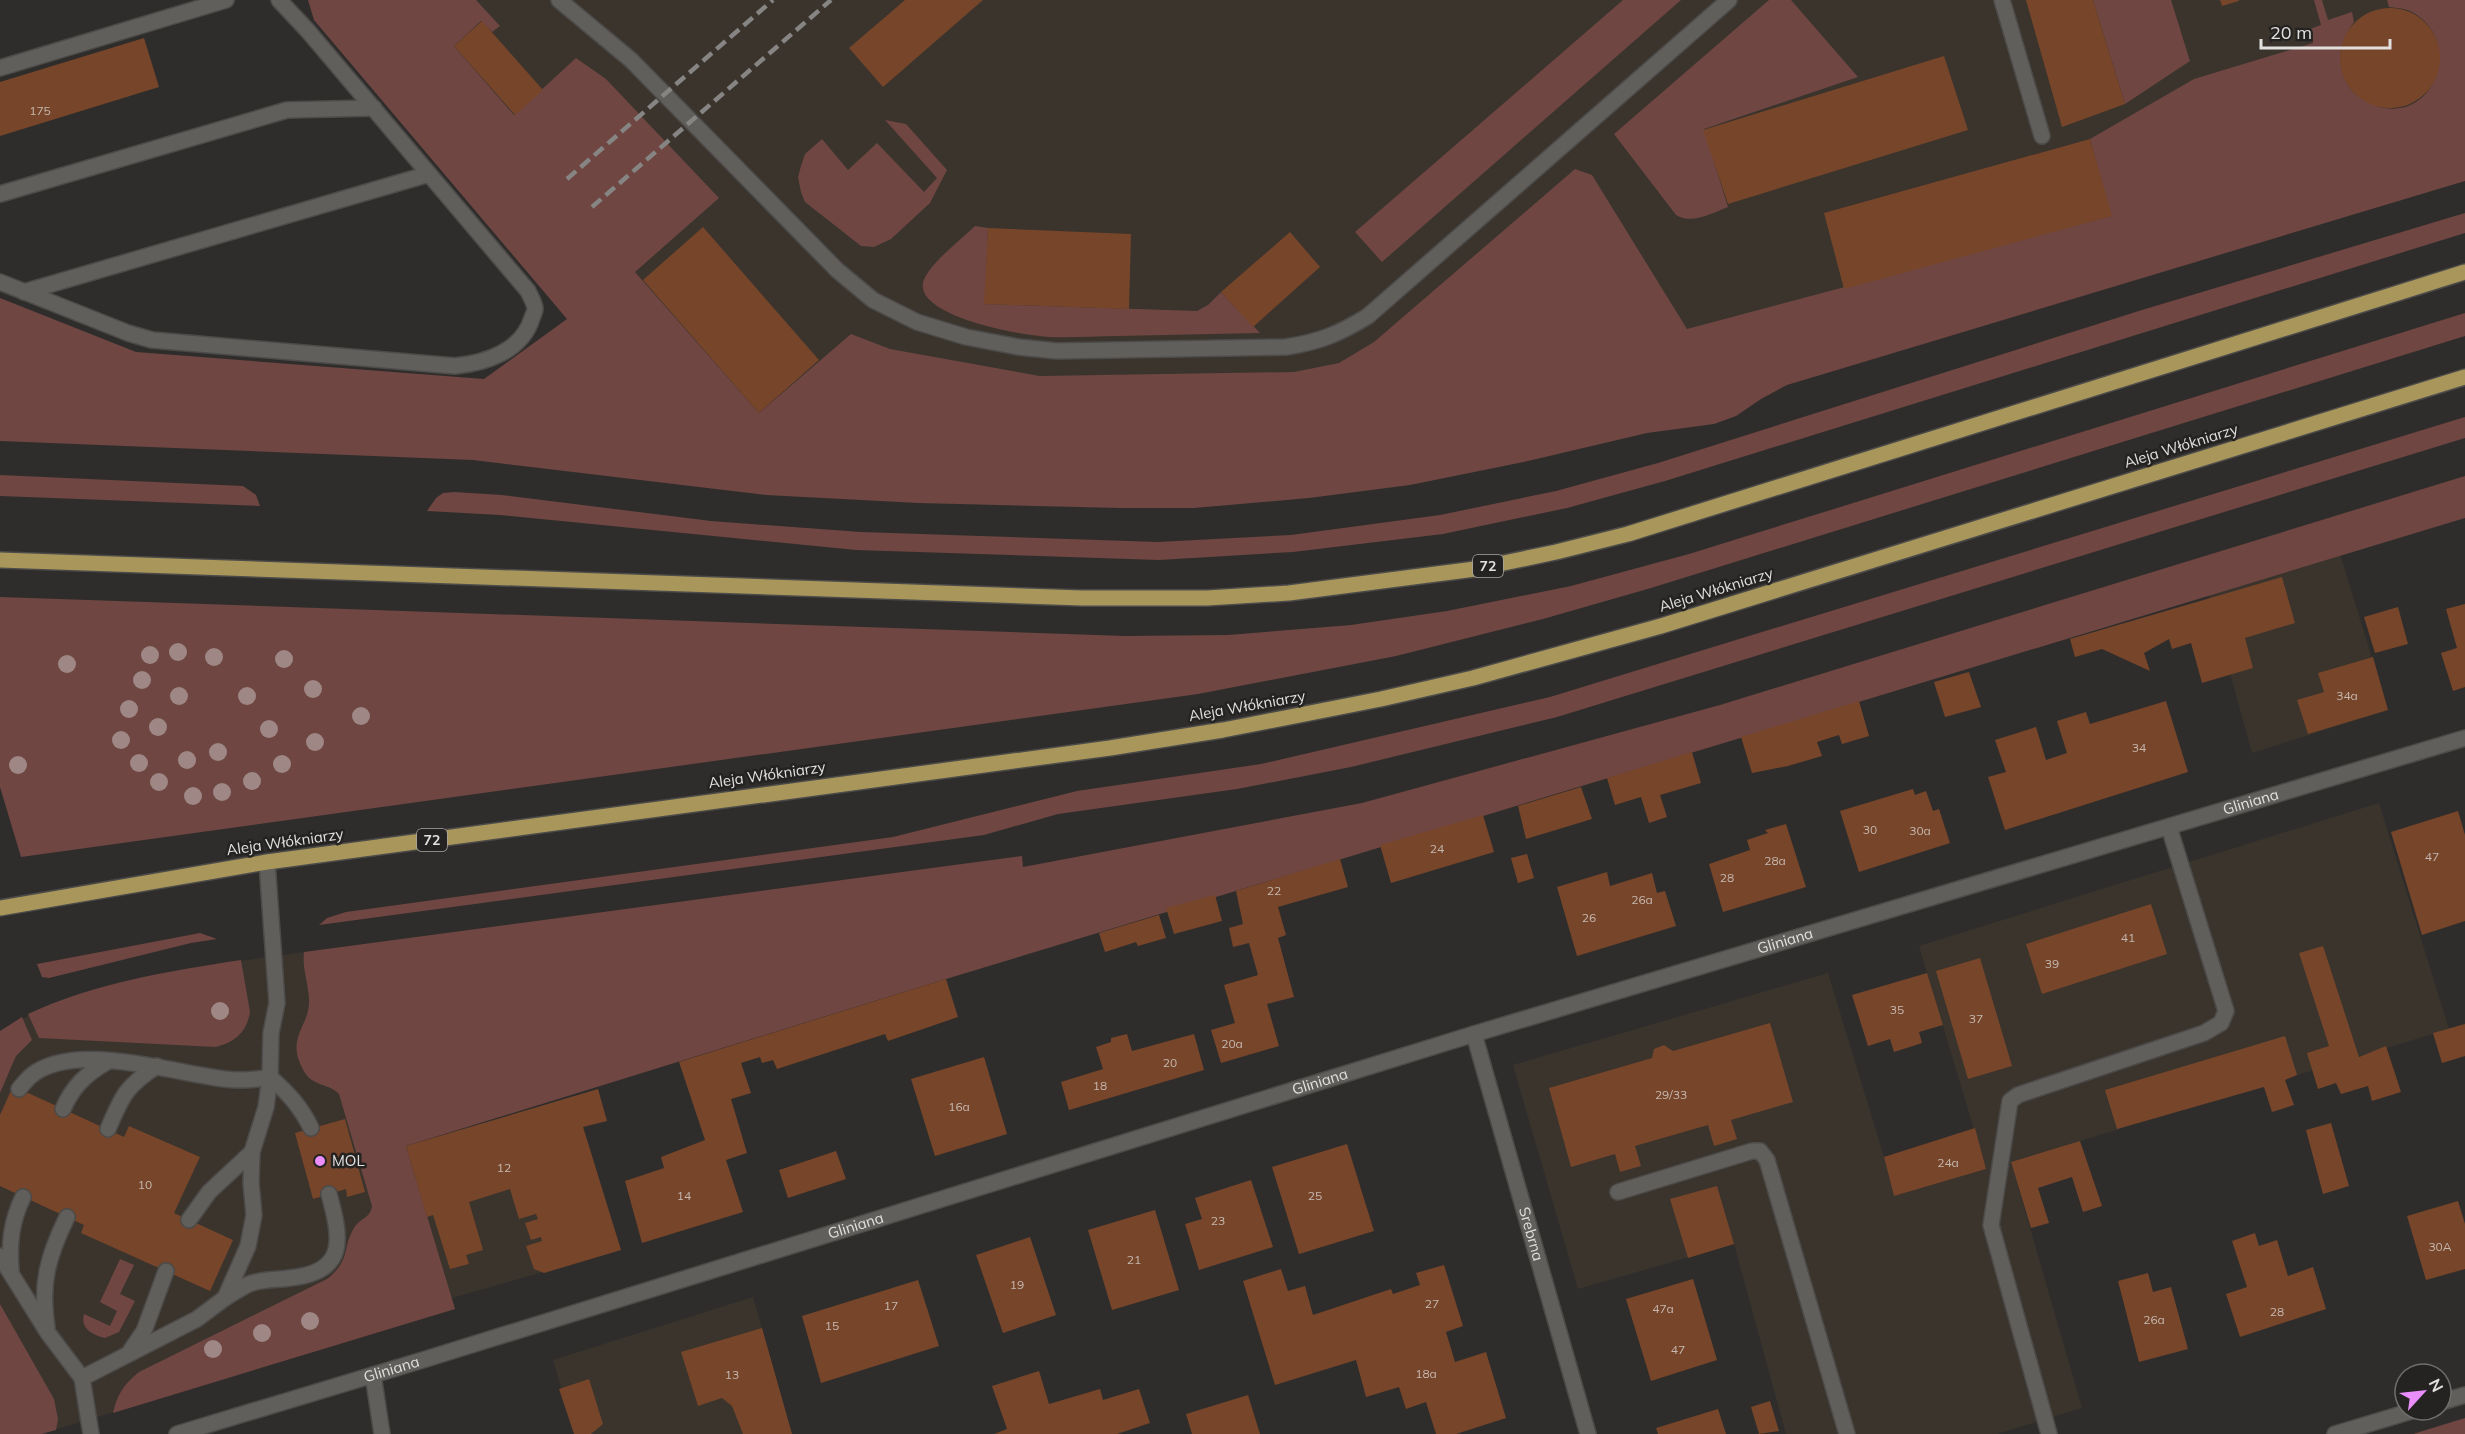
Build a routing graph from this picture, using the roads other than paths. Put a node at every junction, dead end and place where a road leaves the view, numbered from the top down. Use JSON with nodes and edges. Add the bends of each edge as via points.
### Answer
{"nodes":[{"id":1,"x":226,"y":0,"type":"edge"},
{"id":2,"x":279,"y":0,"type":"edge"},
{"id":3,"x":559,"y":0,"type":"edge"},
{"id":4,"x":1729,"y":0,"type":"edge"},
{"id":5,"x":2002,"y":0,"type":"edge"},
{"id":6,"x":0,"y":68,"type":"edge"},
{"id":7,"x":374,"y":108,"type":"junction"},
{"id":8,"x":2042,"y":136,"type":"dead end"},
{"id":9,"x":429,"y":174,"type":"junction"},
{"id":10,"x":0,"y":194,"type":"edge"},
{"id":11,"x":2465,"y":272,"type":"edge"},
{"id":12,"x":0,"y":282,"type":"edge"},
{"id":13,"x":24,"y":292,"type":"junction"},
{"id":14,"x":2465,"y":377,"type":"edge"},
{"id":15,"x":0,"y":560,"type":"edge"},
{"id":16,"x":2465,"y":738,"type":"edge"},
{"id":17,"x":2169,"y":826,"type":"junction"},
{"id":18,"x":267,"y":862,"type":"junction"},
{"id":19,"x":0,"y":908,"type":"edge"},
{"id":20,"x":1474,"y":1034,"type":"junction"},
{"id":21,"x":110,"y":1061,"type":"junction"},
{"id":22,"x":157,"y":1066,"type":"junction"},
{"id":23,"x":270,"y":1077,"type":"junction"},
{"id":24,"x":20,"y":1089,"type":"dead end"},
{"id":25,"x":63,"y":1109,"type":"dead end"},
{"id":26,"x":311,"y":1128,"type":"dead end"},
{"id":27,"x":108,"y":1129,"type":"dead end"},
{"id":28,"x":252,"y":1152,"type":"junction"},
{"id":29,"x":1618,"y":1192,"type":"dead end"},
{"id":30,"x":329,"y":1194,"type":"dead end"},
{"id":31,"x":23,"y":1197,"type":"dead end"},
{"id":32,"x":67,"y":1217,"type":"dead end"},
{"id":33,"x":189,"y":1220,"type":"dead end"},
{"id":34,"x":0,"y":1256,"type":"edge"},
{"id":35,"x":166,"y":1271,"type":"dead end"},
{"id":36,"x":11,"y":1276,"type":"junction"},
{"id":37,"x":225,"y":1298,"type":"junction"},
{"id":38,"x":48,"y":1333,"type":"junction"},
{"id":39,"x":129,"y":1353,"type":"junction"},
{"id":40,"x":373,"y":1375,"type":"junction"},
{"id":41,"x":82,"y":1378,"type":"junction"},
{"id":42,"x":2393,"y":1417,"type":"edge"},
{"id":43,"x":91,"y":1434,"type":"edge"},
{"id":44,"x":177,"y":1434,"type":"edge"},
{"id":45,"x":382,"y":1434,"type":"edge"},
{"id":46,"x":1588,"y":1434,"type":"edge"},
{"id":47,"x":1847,"y":1434,"type":"edge"},
{"id":48,"x":2049,"y":1434,"type":"edge"},
{"id":49,"x":2336,"y":1434,"type":"edge"}],
"edges":[{"from":1,"to":6,"type":"street"},
{"from":2,"to":7,"type":"street"},
{"from":3,"to":4,"type":"street","via":[[631,60],[837,270],[873,300],[917,322],[966,337],[1057,351],[1286,347],[1340,334],[1368,316]]},
{"from":5,"to":8,"type":"street"},
{"from":7,"to":9,"type":"street"},
{"from":7,"to":10,"type":"street","via":[[287,110]]},
{"from":9,"to":13,"type":"street"},
{"from":9,"to":13,"type":"street","via":[[528,291],[535,309],[530,326],[517,342],[496,357],[475,364],[455,366],[152,340]]},
{"from":11,"to":15,"type":"main road","number":"72","via":[[1628,534],[1475,569],[1356,586],[1207,598],[1082,598]]},
{"from":12,"to":13,"type":"street"},
{"from":14,"to":18,"type":"main road","name":"Aleja Włókniarzy","number":"72","via":[[1661,626],[1381,699],[1110,748]]},
{"from":16,"to":17,"type":"street","name":"Gliniana"},
{"from":17,"to":20,"type":"street","name":"Gliniana"},
{"from":17,"to":48,"type":"street","via":[[2226,1011],[2221,1023],[2204,1033],[2018,1095],[2010,1101],[1991,1225]]},
{"from":18,"to":19,"type":"main road","name":"Aleja Włókniarzy","number":"72"},
{"from":18,"to":23,"type":"street","via":[[277,984],[269,1049]]},
{"from":20,"to":40,"type":"street","name":"Gliniana"},
{"from":20,"to":46,"type":"street","name":"Srebrna"},
{"from":21,"to":22,"type":"street"},
{"from":21,"to":24,"type":"street","via":[[65,1061],[48,1066],[31,1075]]},
{"from":21,"to":25,"type":"street","via":[[83,1077]]},
{"from":22,"to":23,"type":"street","via":[[225,1080]]},
{"from":22,"to":27,"type":"street","via":[[136,1079],[123,1094]]},
{"from":23,"to":26,"type":"street","via":[[290,1094]]},
{"from":23,"to":28,"type":"street","via":[[266,1107]]},
{"from":28,"to":33,"type":"street","via":[[209,1192]]},
{"from":28,"to":37,"type":"street","via":[[254,1215],[248,1246]]},
{"from":29,"to":47,"type":"street","via":[[1760,1151],[1767,1160]]},
{"from":30,"to":37,"type":"street","via":[[339,1237],[332,1260],[323,1269],[249,1284]]},
{"from":31,"to":36,"type":"street","via":[[9,1244]]},
{"from":32,"to":38,"type":"street","via":[[51,1252],[44,1280]]},
{"from":34,"to":36,"type":"street"},
{"from":35,"to":39,"type":"street","via":[[144,1331]]},
{"from":36,"to":38,"type":"street"},
{"from":37,"to":39,"type":"street","via":[[197,1319]]},
{"from":38,"to":41,"type":"street"},
{"from":39,"to":41,"type":"street"},
{"from":40,"to":44,"type":"street","name":"Gliniana"},
{"from":40,"to":45,"type":"street"},
{"from":41,"to":43,"type":"street"},
{"from":42,"to":49,"type":"street"}]}
